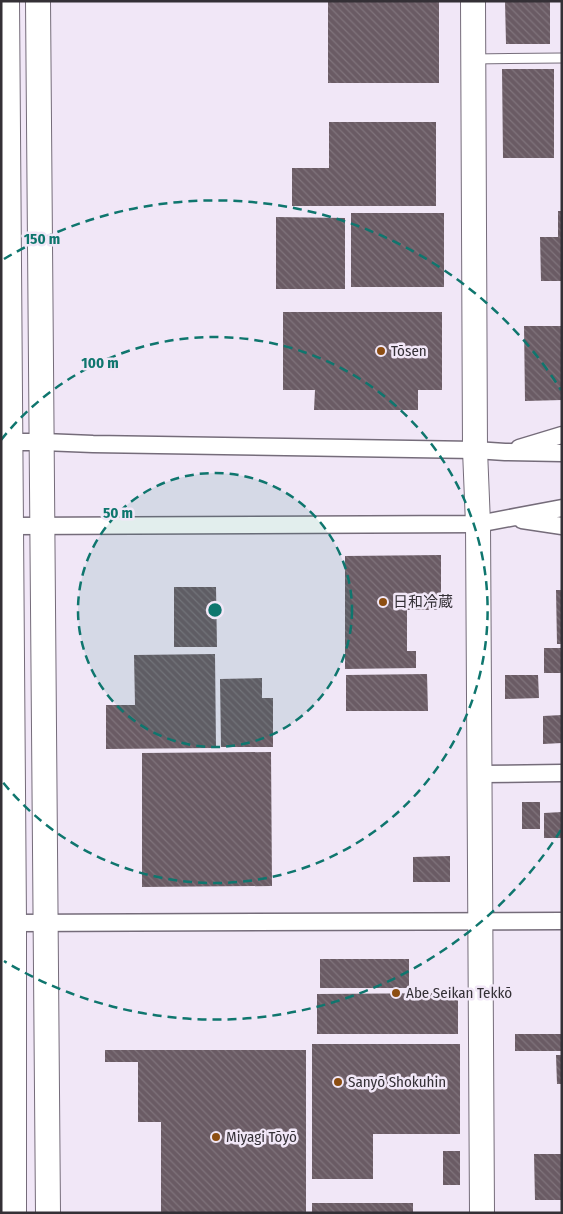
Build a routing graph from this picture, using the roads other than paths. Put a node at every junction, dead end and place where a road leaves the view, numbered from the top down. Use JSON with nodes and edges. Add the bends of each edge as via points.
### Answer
{"nodes":[{"id":1,"x":7,"y":1,"type":"edge"},
{"id":2,"x":38,"y":1,"type":"edge"},
{"id":3,"x":473,"y":1,"type":"edge"},
{"id":4,"x":562,"y":58,"type":"edge"},
{"id":5,"x":473,"y":59,"type":"junction"},
{"id":6,"x":6,"y":348,"type":"edge"},
{"id":7,"x":562,"y":435,"type":"edge"},
{"id":8,"x":11,"y":442,"type":"junction"},
{"id":9,"x":42,"y":442,"type":"junction"},
{"id":10,"x":475,"y":450,"type":"junction"},
{"id":11,"x":505,"y":452,"type":"junction"},
{"id":12,"x":562,"y":453,"type":"edge"},
{"id":13,"x":562,"y":508,"type":"edge"},
{"id":14,"x":509,"y":518,"type":"junction"},
{"id":15,"x":478,"y":524,"type":"junction"},
{"id":16,"x":11,"y":526,"type":"junction"},
{"id":17,"x":43,"y":526,"type":"junction"},
{"id":18,"x":562,"y":526,"type":"edge"},
{"id":19,"x":562,"y":773,"type":"edge"},
{"id":20,"x":479,"y":774,"type":"junction"},
{"id":21,"x":562,"y":921,"type":"edge"},
{"id":22,"x":480,"y":922,"type":"junction"},
{"id":23,"x":11,"y":923,"type":"junction"},
{"id":24,"x":46,"y":923,"type":"junction"},
{"id":25,"x":14,"y":1213,"type":"edge"},
{"id":26,"x":48,"y":1213,"type":"edge"},
{"id":27,"x":482,"y":1213,"type":"edge"}],
"edges":[{"from":1,"to":6,"type":"street"},
{"from":2,"to":9,"type":"street"},
{"from":3,"to":5,"type":"street"},
{"from":4,"to":5,"type":"lane"},
{"from":5,"to":10,"type":"street"},
{"from":6,"to":8,"type":"street"},
{"from":7,"to":11,"type":"street"},
{"from":8,"to":9,"type":"street"},
{"from":8,"to":16,"type":"street"},
{"from":9,"to":10,"type":"street"},
{"from":9,"to":17,"type":"street"},
{"from":10,"to":11,"type":"street"},
{"from":10,"to":15,"type":"street"},
{"from":11,"to":12,"type":"street"},
{"from":13,"to":14,"type":"street"},
{"from":14,"to":15,"type":"street"},
{"from":14,"to":18,"type":"street"},
{"from":15,"to":17,"type":"street"},
{"from":15,"to":20,"type":"street"},
{"from":16,"to":17,"type":"street"},
{"from":16,"to":23,"type":"street"},
{"from":17,"to":24,"type":"street"},
{"from":19,"to":20,"type":"street"},
{"from":20,"to":22,"type":"street"},
{"from":21,"to":22,"type":"street"},
{"from":22,"to":24,"type":"street"},
{"from":22,"to":27,"type":"street"},
{"from":23,"to":24,"type":"street"},
{"from":23,"to":25,"type":"street"},
{"from":24,"to":26,"type":"street"}]}
